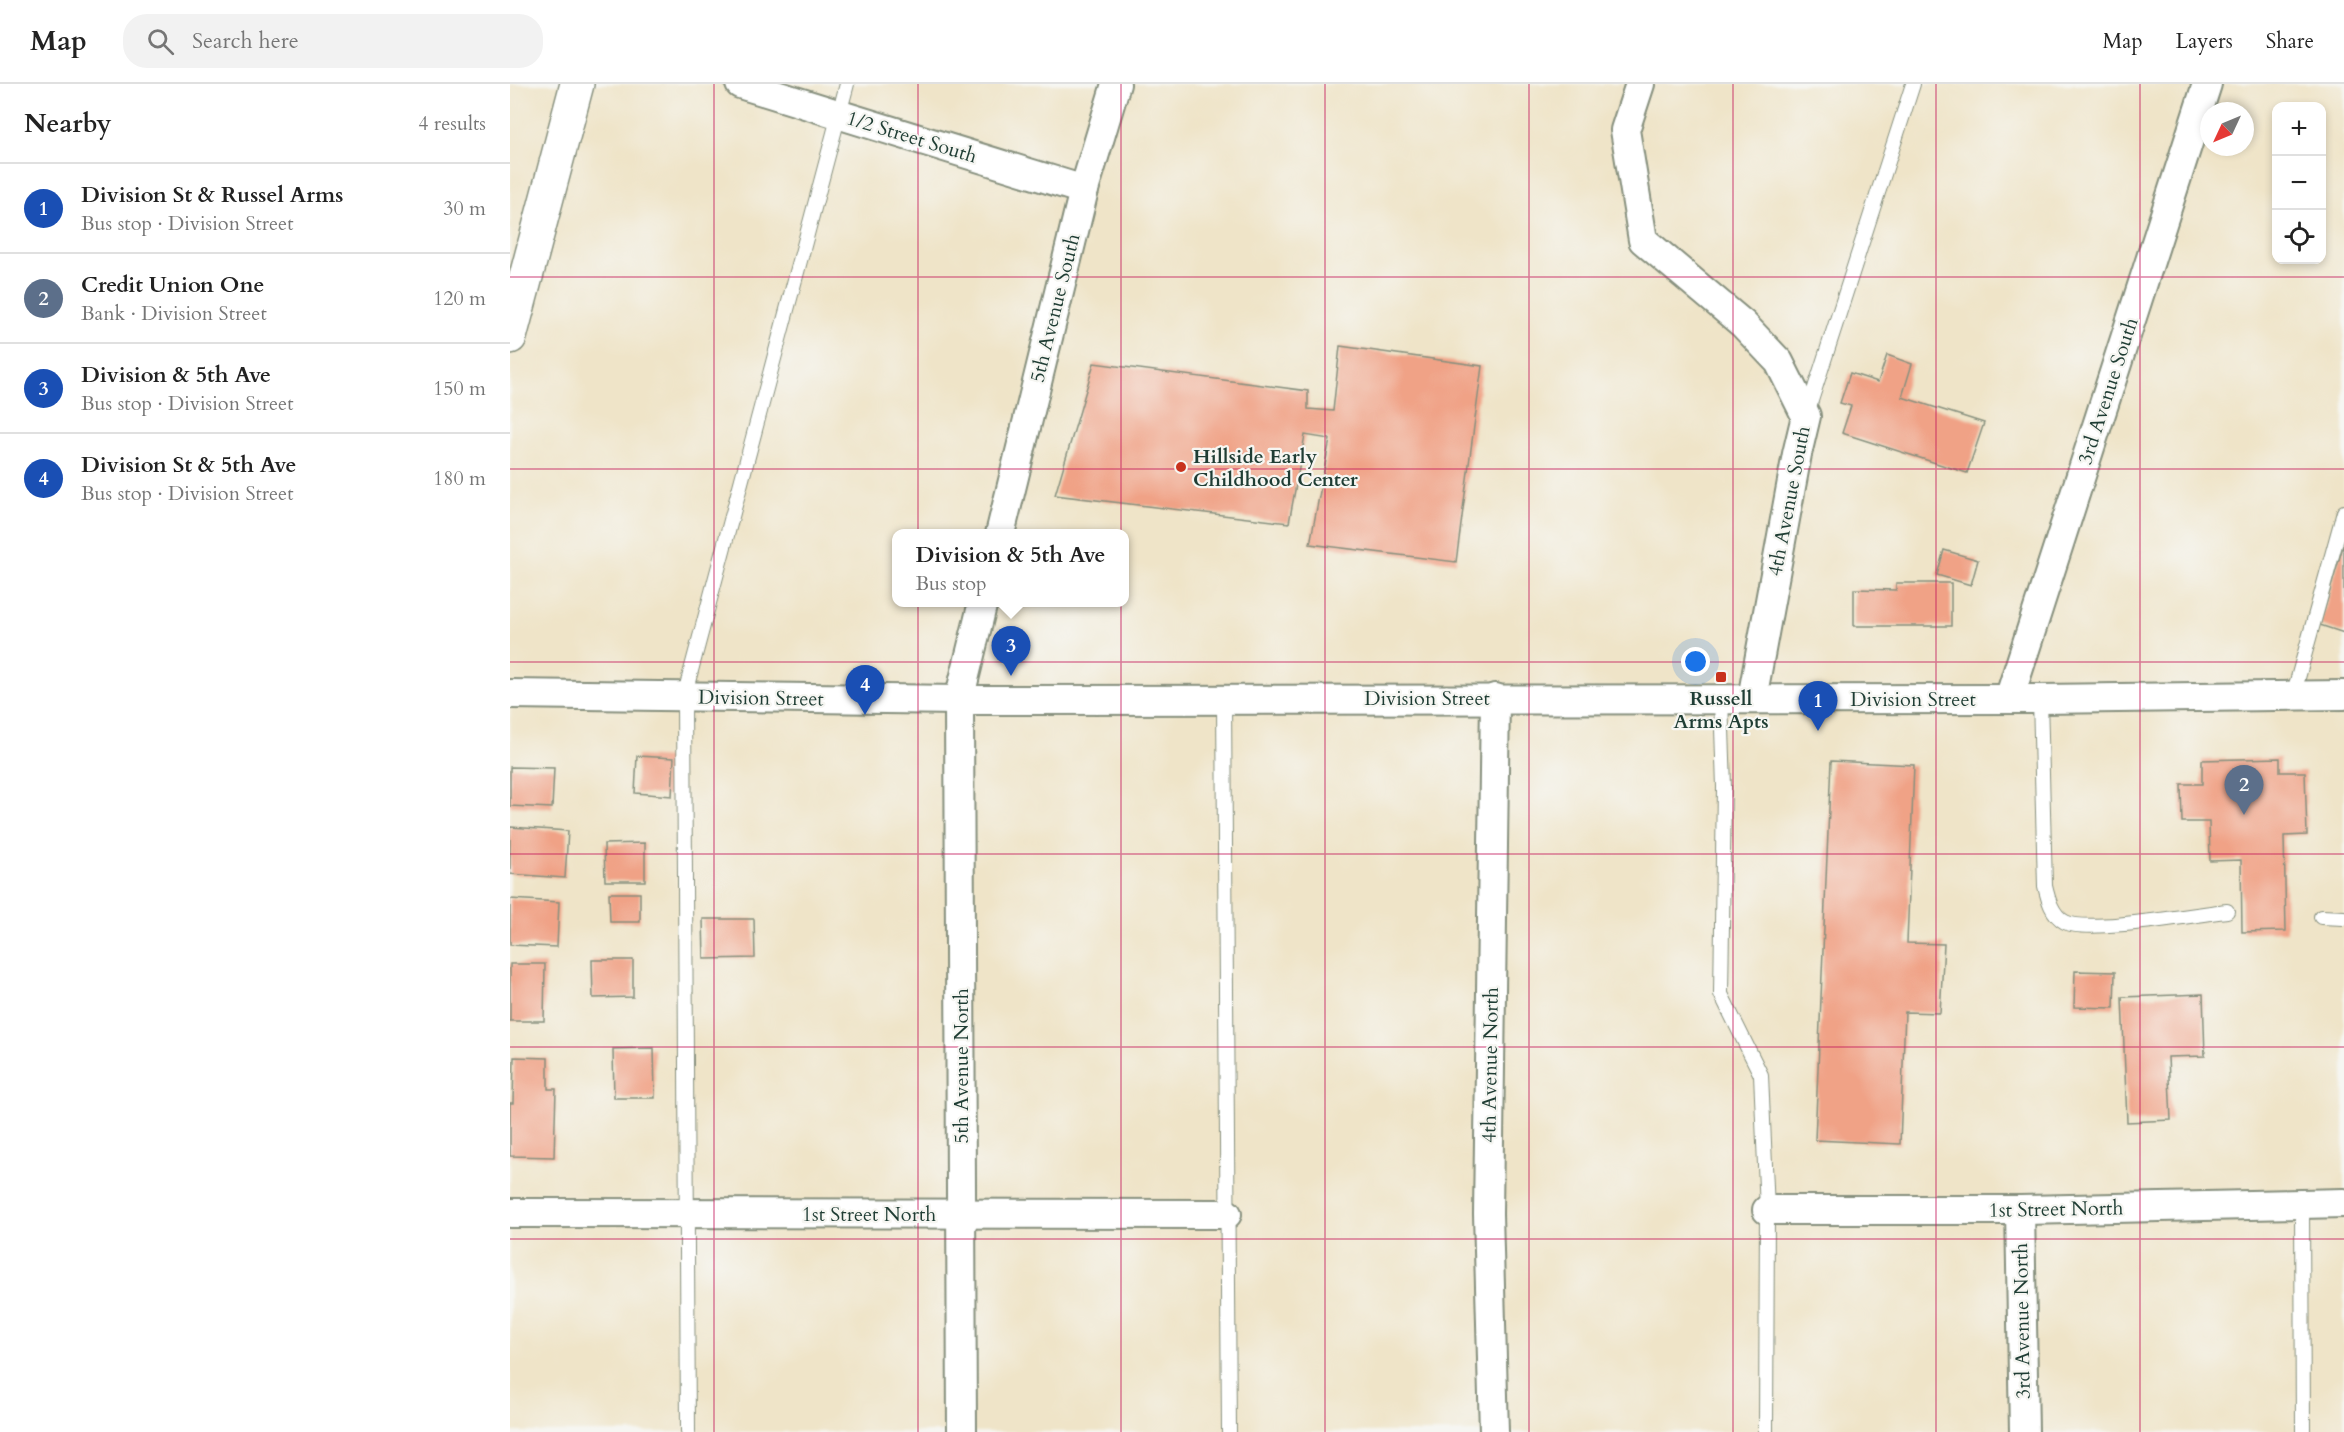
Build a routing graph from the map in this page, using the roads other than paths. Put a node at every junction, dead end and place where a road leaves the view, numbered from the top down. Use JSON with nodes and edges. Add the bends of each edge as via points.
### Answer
{"nodes":[{"id":1,"x":577,"y":84,"type":"edge"},
{"id":2,"x":740,"y":84,"type":"edge"},
{"id":3,"x":847,"y":84,"type":"edge"},
{"id":4,"x":1116,"y":84,"type":"edge"},
{"id":5,"x":1640,"y":84,"type":"edge"},
{"id":6,"x":1913,"y":84,"type":"edge"},
{"id":7,"x":2207,"y":84,"type":"edge"},
{"id":8,"x":837,"y":114,"type":"junction"},
{"id":9,"x":1084,"y":190,"type":"junction"},
{"id":10,"x":510,"y":337,"type":"edge"},
{"id":11,"x":1806,"y":416,"type":"junction"},
{"id":12,"x":2344,"y":512,"type":"edge"},
{"id":13,"x":1001,"y":529,"type":"edge"},
{"id":14,"x":982,"y":607,"type":"edge"},
{"id":15,"x":510,"y":694,"type":"edge"},
{"id":16,"x":2344,"y":695,"type":"edge"},
{"id":17,"x":2293,"y":696,"type":"junction"},
{"id":18,"x":684,"y":697,"type":"junction"},
{"id":19,"x":1495,"y":698,"type":"junction"},
{"id":20,"x":1224,"y":699,"type":"junction"},
{"id":21,"x":1721,"y":699,"type":"junction"},
{"id":22,"x":1752,"y":699,"type":"junction"},
{"id":23,"x":2009,"y":699,"type":"junction"},
{"id":24,"x":2040,"y":699,"type":"junction"},
{"id":25,"x":959,"y":700,"type":"junction"},
{"id":26,"x":2227,"y":911,"type":"dead end"},
{"id":27,"x":2321,"y":916,"type":"dead end"},
{"id":28,"x":2344,"y":918,"type":"edge"},
{"id":29,"x":2344,"y":1203,"type":"edge"},
{"id":30,"x":2302,"y":1204,"type":"junction"},
{"id":31,"x":1767,"y":1210,"type":"junction"},
{"id":32,"x":2020,"y":1210,"type":"junction"},
{"id":33,"x":510,"y":1213,"type":"edge"},
{"id":34,"x":687,"y":1213,"type":"junction"},
{"id":35,"x":962,"y":1214,"type":"junction"},
{"id":36,"x":1227,"y":1214,"type":"junction"},
{"id":37,"x":688,"y":1432,"type":"edge"},
{"id":38,"x":962,"y":1432,"type":"edge"},
{"id":39,"x":1229,"y":1432,"type":"edge"},
{"id":40,"x":1494,"y":1432,"type":"edge"},
{"id":41,"x":1766,"y":1432,"type":"edge"},
{"id":42,"x":2024,"y":1432,"type":"edge"},
{"id":43,"x":2304,"y":1432,"type":"edge"}],
"edges":[{"from":1,"to":10,"type":"street"},
{"from":2,"to":8,"type":"street","name":"1/2 Street South"},
{"from":3,"to":8,"type":"lane"},
{"from":4,"to":9,"type":"street","name":"5th Avenue South"},
{"from":5,"to":11,"type":"street","name":"4th Avenue South","via":[[1624,130],[1643,240],[1743,324],[1779,362]]},
{"from":6,"to":11,"type":"lane"},
{"from":7,"to":23,"type":"street","name":"3rd Avenue South"},
{"from":8,"to":9,"type":"street","name":"1/2 Street South"},
{"from":8,"to":18,"type":"lane"},
{"from":9,"to":13,"type":"street","name":"5th Avenue South"},
{"from":11,"to":22,"type":"street","name":"4th Avenue South"},
{"from":12,"to":17,"type":"lane"},
{"from":14,"to":25,"type":"street"},
{"from":15,"to":18,"type":"street","name":"Division Street"},
{"from":16,"to":17,"type":"street","name":"Division Street"},
{"from":17,"to":24,"type":"street","name":"Division Street"},
{"from":18,"to":25,"type":"street","name":"Division Street"},
{"from":18,"to":34,"type":"lane"},
{"from":19,"to":20,"type":"street","name":"Division Street"},
{"from":19,"to":21,"type":"street","name":"Division Street"},
{"from":19,"to":40,"type":"street","name":"4th Avenue North","via":[[1488,1214]]},
{"from":20,"to":25,"type":"street","name":"Division Street"},
{"from":20,"to":36,"type":"lane"},
{"from":21,"to":22,"type":"street","name":"Division Street"},
{"from":21,"to":31,"type":"lane","via":[[1724,787],[1720,994],[1761,1075]]},
{"from":22,"to":23,"type":"street","name":"Division Street"},
{"from":23,"to":24,"type":"street","name":"Division Street"},
{"from":24,"to":26,"type":"lane","via":[[2045,886],[2055,913],[2077,926]]},
{"from":25,"to":35,"type":"street","name":"5th Avenue North"},
{"from":27,"to":28,"type":"lane"},
{"from":29,"to":30,"type":"street","name":"1st Street North"},
{"from":30,"to":32,"type":"street","name":"1st Street North"},
{"from":30,"to":43,"type":"lane"},
{"from":31,"to":32,"type":"street","name":"1st Street North"},
{"from":31,"to":41,"type":"lane"},
{"from":32,"to":42,"type":"street","name":"3rd Avenue North"},
{"from":33,"to":34,"type":"street","name":"1st Street North"},
{"from":34,"to":35,"type":"street","name":"1st Street North"},
{"from":34,"to":37,"type":"lane"},
{"from":35,"to":36,"type":"street","name":"1st Street North"},
{"from":35,"to":38,"type":"street","name":"5th Avenue North"},
{"from":36,"to":39,"type":"lane"}]}
